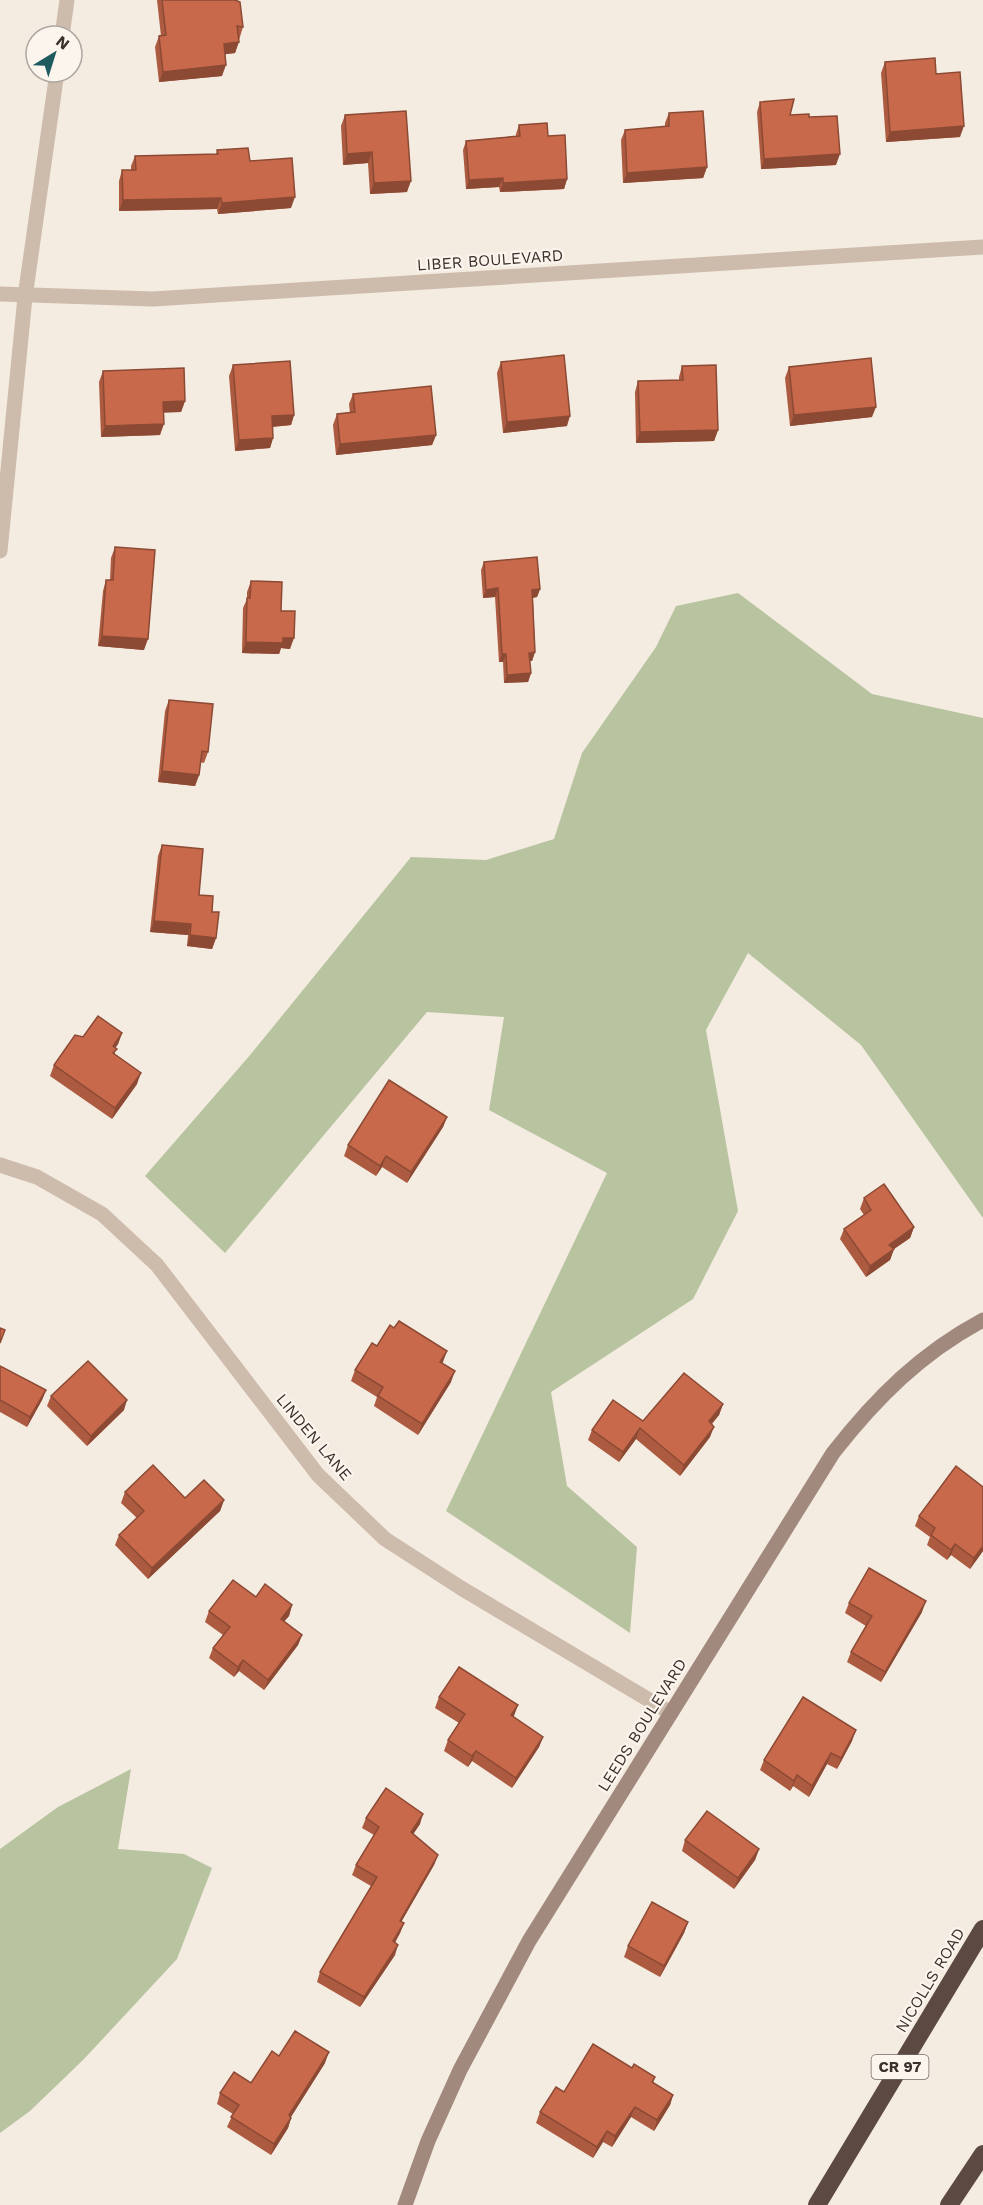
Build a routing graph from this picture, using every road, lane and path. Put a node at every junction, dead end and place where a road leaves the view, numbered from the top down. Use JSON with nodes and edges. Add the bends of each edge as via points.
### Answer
{"nodes":[{"id":1,"x":67,"y":0,"type":"edge"},
{"id":2,"x":64,"y":24,"type":"edge"},
{"id":3,"x":55,"y":84,"type":"edge"},
{"id":4,"x":983,"y":247,"type":"edge"},
{"id":5,"x":0,"y":294,"type":"edge"},
{"id":6,"x":25,"y":297,"type":"junction"},
{"id":7,"x":0,"y":551,"type":"edge"},
{"id":8,"x":0,"y":1165,"type":"edge"},
{"id":9,"x":983,"y":1320,"type":"edge"},
{"id":10,"x":671,"y":1713,"type":"junction"},
{"id":11,"x":983,"y":1929,"type":"edge"},
{"id":12,"x":983,"y":2154,"type":"edge"},
{"id":13,"x":983,"y":2163,"type":"edge"},
{"id":14,"x":405,"y":2205,"type":"edge"},
{"id":15,"x":817,"y":2205,"type":"edge"},
{"id":16,"x":949,"y":2205,"type":"edge"},
{"id":17,"x":961,"y":2205,"type":"edge"}],
"edges":[{"from":1,"to":2,"type":"street"},
{"from":3,"to":6,"type":"street"},
{"from":4,"to":6,"type":"street","name":"LIBER BOULEVARD","via":[[153,299]]},
{"from":5,"to":6,"type":"street","name":"LIBER BOULEVARD"},
{"from":6,"to":7,"type":"street"},
{"from":8,"to":10,"type":"street","name":"LINDEN LANE","via":[[37,1177],[102,1214],[157,1265],[318,1474],[385,1539]]},
{"from":9,"to":10,"type":"street","name":"LEEDS BOULEVARD","via":[[954,1335],[915,1364],[833,1453]]},
{"from":10,"to":14,"type":"street","name":"LEEDS BOULEVARD","via":[[486,2017],[428,2141]]},
{"from":11,"to":15,"type":"highway","name":"NICOLLS ROAD","number":"CR 97"},
{"from":12,"to":16,"type":"highway"},
{"from":13,"to":17,"type":"highway"}]}
